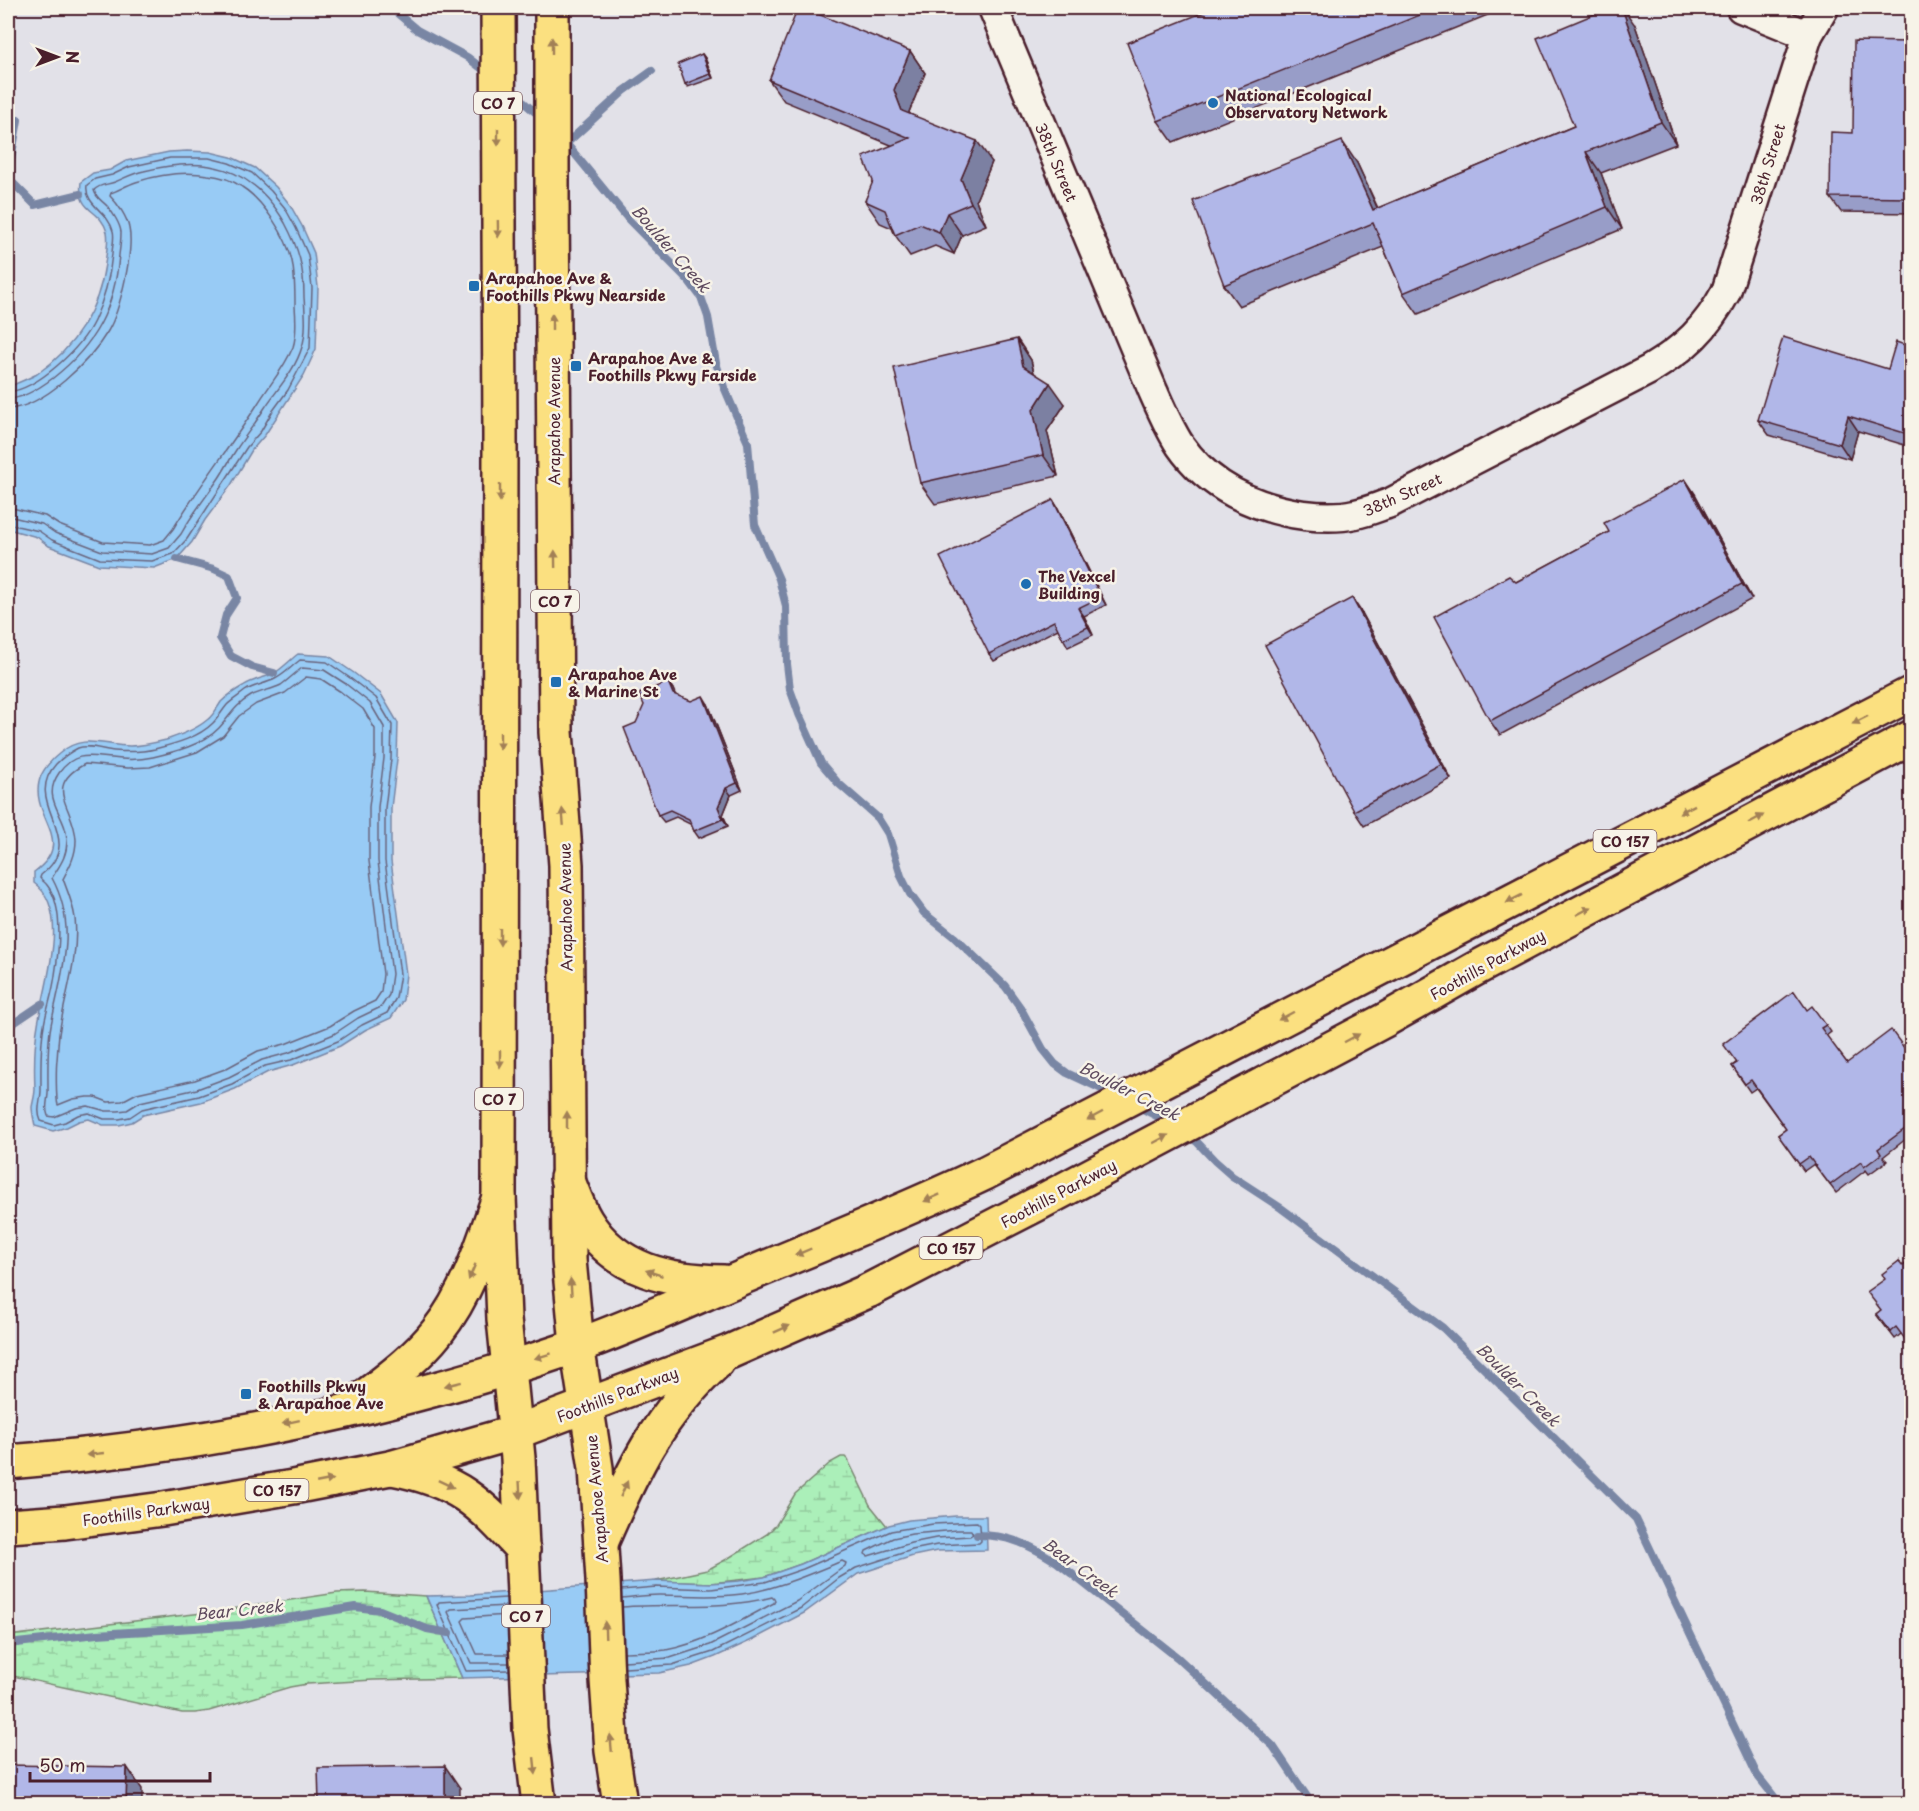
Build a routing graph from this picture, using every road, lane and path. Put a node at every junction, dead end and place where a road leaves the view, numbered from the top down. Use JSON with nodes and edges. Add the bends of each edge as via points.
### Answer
{"nodes":[{"id":1,"x":552,"y":8,"type":"edge"},
{"id":2,"x":993,"y":8,"type":"edge"},
{"id":3,"x":1741,"y":8,"type":"edge"},
{"id":4,"x":1824,"y":8,"type":"edge"},
{"id":5,"x":498,"y":22,"type":"edge"},
{"id":6,"x":1808,"y":35,"type":"junction"},
{"id":7,"x":1911,"y":693,"type":"edge"},
{"id":8,"x":1911,"y":737,"type":"edge"},
{"id":9,"x":567,"y":1179,"type":"junction"},
{"id":10,"x":499,"y":1197,"type":"junction"},
{"id":11,"x":732,"y":1282,"type":"junction"},
{"id":12,"x":577,"y":1346,"type":"junction"},
{"id":13,"x":729,"y":1352,"type":"junction"},
{"id":14,"x":508,"y":1367,"type":"junction"},
{"id":15,"x":586,"y":1406,"type":"junction"},
{"id":16,"x":348,"y":1410,"type":"junction"},
{"id":17,"x":516,"y":1432,"type":"junction"},
{"id":18,"x":8,"y":1462,"type":"edge"},
{"id":19,"x":390,"y":1468,"type":"junction"},
{"id":20,"x":8,"y":1526,"type":"edge"},
{"id":21,"x":601,"y":1543,"type":"junction"},
{"id":22,"x":523,"y":1550,"type":"junction"},
{"id":23,"x":538,"y":1803,"type":"edge"},
{"id":24,"x":620,"y":1803,"type":"edge"}],
"edges":[{"from":9,"to":1,"type":"main road","name":"Arapahoe Avenue","number":"CO 7","one_way":true,"via":[[566,865],[556,732]]},
{"from":2,"to":6,"type":"street","name":"38th Street","via":[[1153,391],[1180,445],[1205,473],[1242,498],[1273,509],[1316,516],[1353,515],[1390,503],[1649,370],[1696,336],[1726,292]]},
{"from":3,"to":6,"type":"street"},
{"from":4,"to":6,"type":"street","name":"38th Street"},
{"from":5,"to":10,"type":"main road","number":"CO 7","one_way":true},
{"from":7,"to":11,"type":"main road","number":"CO 157","one_way":true,"via":[[985,1173]]},
{"from":13,"to":8,"type":"main road","name":"Foothills Parkway","number":"CO 157","one_way":true,"via":[[868,1291],[1035,1205]]},
{"from":11,"to":9,"type":"main road","one_way":true,"via":[[675,1279],[644,1270],[617,1255],[587,1223]]},
{"from":12,"to":9,"type":"main road","name":"Arapahoe Avenue","number":"CO 7","one_way":true},
{"from":10,"to":14,"type":"main road","number":"CO 7"},
{"from":10,"to":16,"type":"main road","one_way":true,"via":[[469,1279],[446,1320],[411,1360]]},
{"from":11,"to":12,"type":"main road","number":"CO 157"},
{"from":12,"to":14,"type":"main road","number":"CO 157","one_way":true},
{"from":12,"to":15,"type":"main road","name":"Arapahoe Avenue","number":"CO 7"},
{"from":13,"to":15,"type":"main road","name":"Foothills Parkway","number":"CO 157"},
{"from":21,"to":13,"type":"main road","one_way":true,"via":[[648,1443],[684,1395]]},
{"from":14,"to":16,"type":"main road","number":"CO 157","one_way":true},
{"from":14,"to":17,"type":"main road","number":"CO 7"},
{"from":15,"to":17,"type":"main road","name":"Foothills Parkway","number":"CO 157"},
{"from":15,"to":21,"type":"main road","name":"Arapahoe Avenue","number":"CO 7","via":[[596,1468]]},
{"from":16,"to":18,"type":"main road","number":"CO 157","one_way":true,"via":[[162,1446]]},
{"from":17,"to":19,"type":"main road","name":"Foothills Parkway","number":"CO 157"},
{"from":17,"to":22,"type":"main road","number":"CO 7","one_way":true},
{"from":20,"to":19,"type":"main road","name":"Foothills Parkway","number":"CO 157","one_way":true,"via":[[164,1509]]},
{"from":19,"to":22,"type":"main road","one_way":true,"via":[[426,1475],[463,1492]]},
{"from":24,"to":21,"type":"main road","name":"Arapahoe Avenue","number":"CO 7","one_way":true,"via":[[612,1751]]},
{"from":22,"to":23,"type":"main road","number":"CO 7","one_way":true}]}
